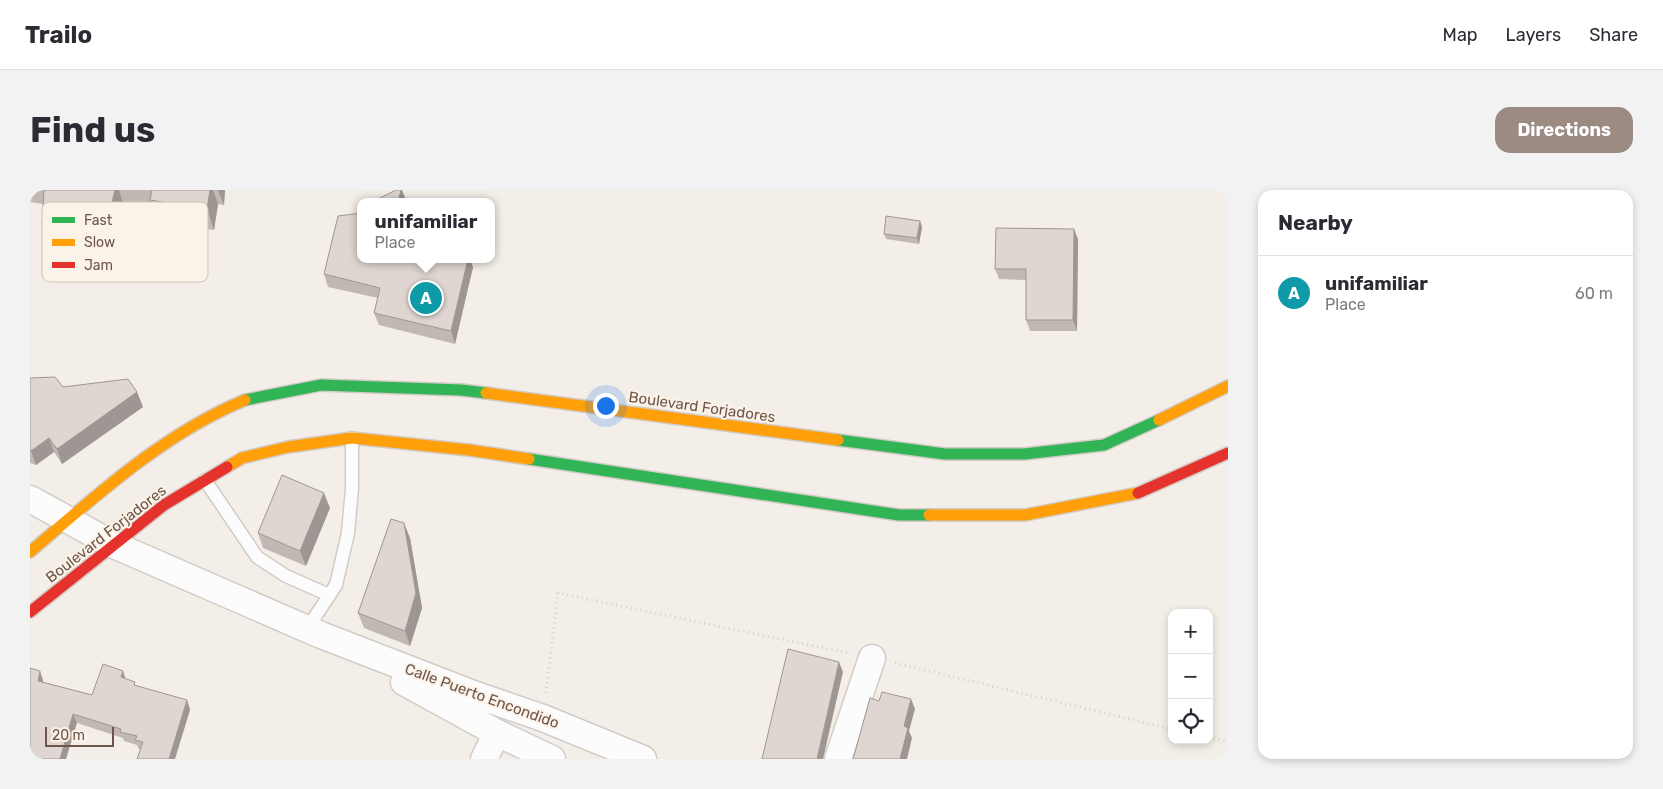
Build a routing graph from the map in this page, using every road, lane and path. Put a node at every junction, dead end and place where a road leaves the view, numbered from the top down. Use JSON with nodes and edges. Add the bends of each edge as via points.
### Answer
{"nodes":[{"id":1,"x":1228,"y":386,"type":"edge"},
{"id":2,"x":352,"y":438,"type":"junction"},
{"id":3,"x":1228,"y":453,"type":"edge"},
{"id":4,"x":205,"y":480,"type":"junction"},
{"id":5,"x":30,"y":500,"type":"edge"},
{"id":6,"x":68,"y":520,"type":"junction"},
{"id":7,"x":114,"y":545,"type":"junction"},
{"id":8,"x":30,"y":552,"type":"edge"},
{"id":9,"x":329,"y":595,"type":"junction"},
{"id":10,"x":30,"y":612,"type":"edge"},
{"id":11,"x":314,"y":632,"type":"junction"},
{"id":12,"x":872,"y":658,"type":"junction"},
{"id":13,"x":543,"y":718,"type":"junction"},
{"id":14,"x":1168,"y":727,"type":"edge"},
{"id":15,"x":497,"y":733,"type":"junction"},
{"id":16,"x":1213,"y":738,"type":"edge"},
{"id":17,"x":1228,"y":742,"type":"edge"},
{"id":18,"x":484,"y":759,"type":"edge"},
{"id":19,"x":552,"y":759,"type":"edge"},
{"id":20,"x":642,"y":759,"type":"edge"},
{"id":21,"x":838,"y":759,"type":"edge"}],
"edges":[{"from":1,"to":6,"type":"main road","name":"Boulevard Forjadores","via":[[1104,445],[1024,454],[945,454],[461,390],[321,385],[244,400],[197,422],[120,475]]},
{"from":2,"to":3,"type":"main road","name":"Boulevard Forjadores","via":[[469,450],[899,514],[1025,515],[1135,494]]},
{"from":2,"to":4,"type":"main road","name":"Boulevard Forjadores","via":[[288,447],[242,458]]},
{"from":2,"to":9,"type":"lane","via":[[348,534],[336,584]]},
{"from":4,"to":7,"type":"main road","name":"Boulevard Forjadores","via":[[164,505]]},
{"from":4,"to":9,"type":"lane","via":[[257,557],[286,576]]},
{"from":5,"to":6,"type":"street","name":"Calle Puerto Encondido"},
{"from":6,"to":7,"type":"street","name":"Calle Puerto Encondido"},
{"from":6,"to":8,"type":"main road","name":"Boulevard Forjadores"},
{"from":7,"to":10,"type":"main road","name":"Boulevard Forjadores"},
{"from":7,"to":11,"type":"street","name":"Calle Puerto Encondido"},
{"from":9,"to":11,"type":"lane"},
{"from":11,"to":13,"type":"street","name":"Calle Puerto Encondido"},
{"from":11,"to":15,"type":"street","name":"Calle Puerto Encondido"},
{"from":12,"to":13,"type":"path","via":[[558,593]]},
{"from":12,"to":14,"type":"path"},
{"from":12,"to":21,"type":"street"},
{"from":13,"to":20,"type":"street","name":"Calle Puerto Encondido"},
{"from":15,"to":18,"type":"street"},
{"from":15,"to":19,"type":"street","name":"Calle Puerto Encondido"},
{"from":16,"to":17,"type":"path"}]}
